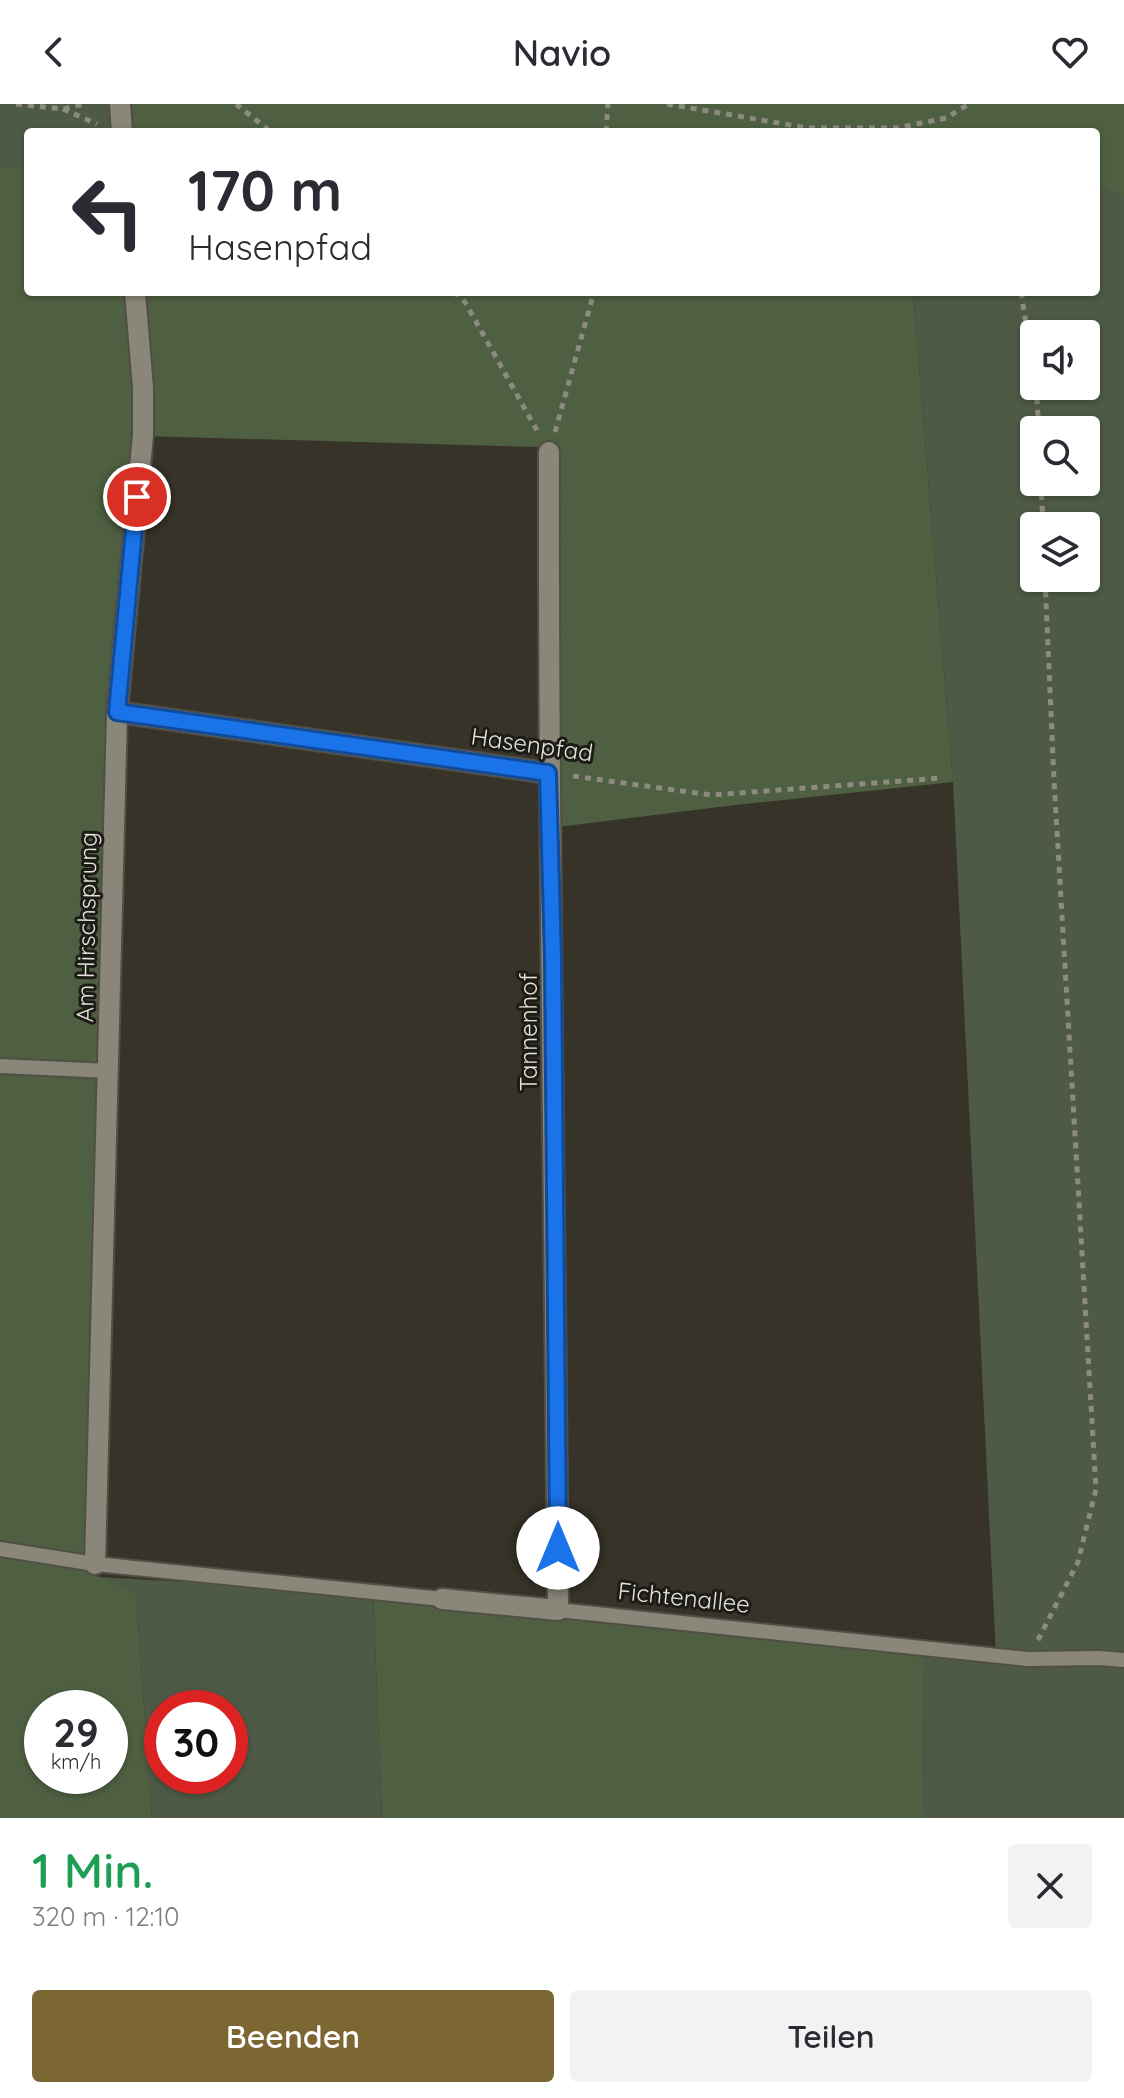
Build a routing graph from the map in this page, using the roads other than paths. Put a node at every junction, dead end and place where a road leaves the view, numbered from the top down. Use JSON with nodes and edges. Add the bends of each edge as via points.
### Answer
{"nodes":[{"id":1,"x":120,"y":104,"type":"edge"},
{"id":2,"x":116,"y":128,"type":"edge"},
{"id":3,"x":135,"y":296,"type":"edge"},
{"id":4,"x":549,"y":452,"type":"road end"},
{"id":5,"x":117,"y":712,"type":"junction"},
{"id":6,"x":548,"y":773,"type":"junction"},
{"id":7,"x":0,"y":1066,"type":"edge"},
{"id":8,"x":109,"y":1071,"type":"junction"},
{"id":9,"x":0,"y":1549,"type":"edge"},
{"id":10,"x":95,"y":1564,"type":"junction"},
{"id":11,"x":442,"y":1599,"type":"joint"},
{"id":12,"x":558,"y":1610,"type":"junction"},
{"id":13,"x":1124,"y":1660,"type":"edge"}],
"edges":[{"from":1,"to":2,"type":"street"},
{"from":3,"to":5,"type":"street","name":"Am Hirschsprung","via":[[143,435]]},
{"from":4,"to":6,"type":"street","name":"Tannenhof"},
{"from":5,"to":6,"type":"street","name":"Hasenpfad"},
{"from":5,"to":8,"type":"street","name":"Am Hirschsprung"},
{"from":6,"to":12,"type":"street","name":"Tannenhof"},
{"from":7,"to":8,"type":"lane"},
{"from":8,"to":10,"type":"street","name":"Am Hirschsprung"},
{"from":9,"to":10,"type":"lane","name":"Fichtenallee"},
{"from":10,"to":11,"type":"lane","name":"Fichtenallee"},
{"from":11,"to":12,"type":"street","name":"Fichtenallee"},
{"from":12,"to":13,"type":"lane","name":"Fichtenallee","via":[[1028,1659]]}]}
